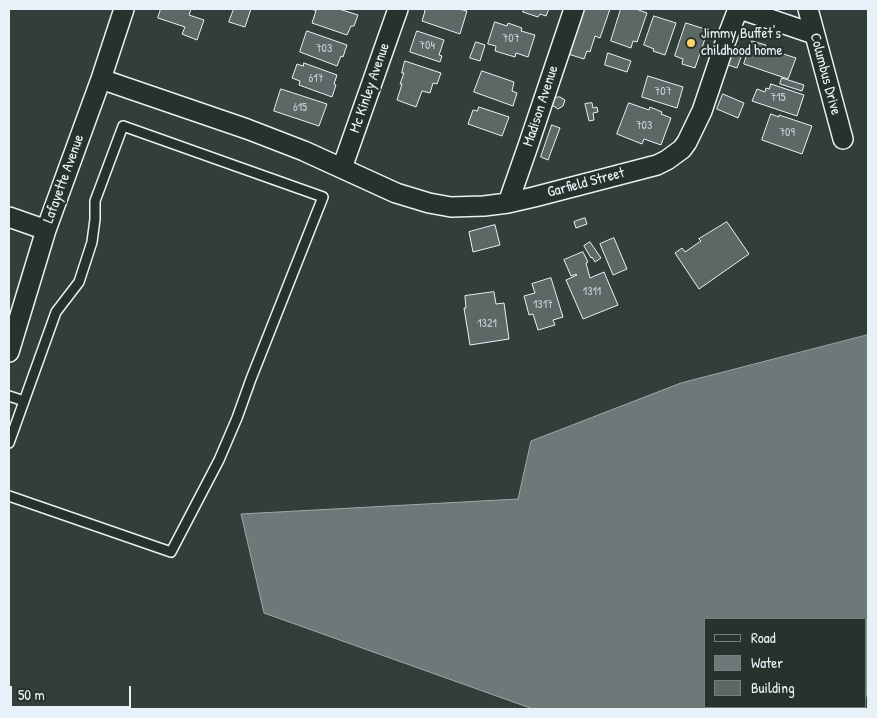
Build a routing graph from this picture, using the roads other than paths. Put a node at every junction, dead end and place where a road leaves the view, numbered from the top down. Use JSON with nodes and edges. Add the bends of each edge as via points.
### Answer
{"nodes":[{"id":1,"x":124,"y":9,"type":"edge"},
{"id":2,"x":398,"y":9,"type":"edge"},
{"id":3,"x":574,"y":9,"type":"edge"},
{"id":4,"x":739,"y":9,"type":"edge"},
{"id":5,"x":808,"y":9,"type":"edge"},
{"id":6,"x":814,"y":34,"type":"junction"},
{"id":7,"x":101,"y":79,"type":"junction"},
{"id":8,"x":843,"y":139,"type":"dead end"},
{"id":9,"x":342,"y":168,"type":"junction"},
{"id":10,"x":508,"y":203,"type":"junction"},
{"id":11,"x":9,"y":217,"type":"edge"},
{"id":12,"x":46,"y":230,"type":"junction"},
{"id":13,"x":9,"y":352,"type":"edge"},
{"id":14,"x":9,"y":396,"type":"edge"},
{"id":15,"x":24,"y":401,"type":"junction"},
{"id":16,"x":9,"y":442,"type":"edge"},
{"id":17,"x":9,"y":496,"type":"edge"}],
"edges":[{"from":1,"to":7,"type":"street","name":"Lafayette Avenue"},
{"from":2,"to":9,"type":"street","name":"Mc Kinley Avenue"},
{"from":3,"to":10,"type":"street","name":"Madison Avenue"},
{"from":4,"to":6,"type":"street"},
{"from":4,"to":10,"type":"street","name":"Garfield Street","via":[[702,111],[682,149],[657,165]]},
{"from":5,"to":6,"type":"street","name":"Columbus Drive"},
{"from":6,"to":8,"type":"street","name":"Columbus Drive"},
{"from":7,"to":9,"type":"street","name":"Garfield Street","via":[[247,129]]},
{"from":7,"to":12,"type":"street","name":"Lafayette Avenue"},
{"from":9,"to":10,"type":"street","name":"Garfield Street","via":[[429,204],[451,207]]},
{"from":11,"to":12,"type":"street"},
{"from":12,"to":13,"type":"street","name":"Lafayette Avenue"},
{"from":14,"to":15,"type":"lane"},
{"from":15,"to":16,"type":"lane"},
{"from":15,"to":17,"type":"lane","via":[[56,312],[79,282],[92,242],[95,201],[123,126],[322,197],[238,418],[171,552]]}]}
